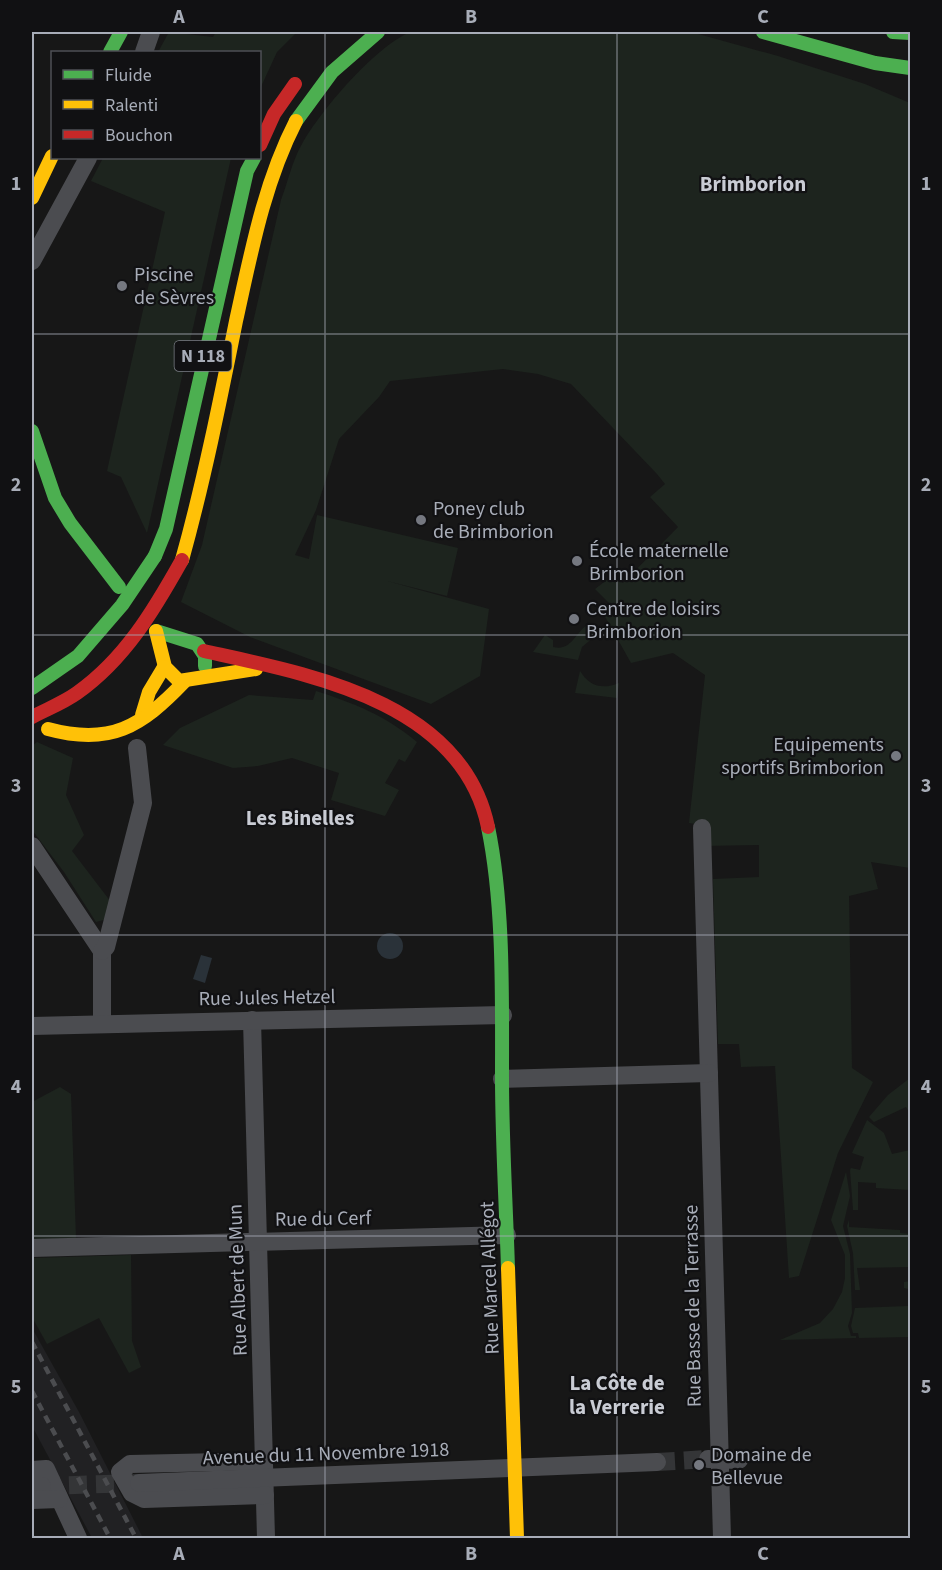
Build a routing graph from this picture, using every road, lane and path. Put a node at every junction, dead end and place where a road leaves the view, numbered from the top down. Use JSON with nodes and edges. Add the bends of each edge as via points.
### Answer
{"nodes":[{"id":1,"x":121,"y":32,"type":"edge"},
{"id":2,"x":151,"y":32,"type":"edge"},
{"id":3,"x":378,"y":32,"type":"edge"},
{"id":4,"x":763,"y":32,"type":"edge"},
{"id":5,"x":893,"y":32,"type":"edge"},
{"id":6,"x":910,"y":33,"type":"edge"},
{"id":7,"x":882,"y":43,"type":"dead end"},
{"id":8,"x":910,"y":47,"type":"edge"},
{"id":9,"x":111,"y":51,"type":"edge"},
{"id":10,"x":144,"y":51,"type":"edge"},
{"id":11,"x":306,"y":68,"type":"dead end"},
{"id":12,"x":910,"y":68,"type":"edge"},
{"id":13,"x":261,"y":143,"type":"edge"},
{"id":14,"x":51,"y":158,"type":"edge"},
{"id":15,"x":87,"y":159,"type":"edge"},
{"id":16,"x":253,"y":159,"type":"edge"},
{"id":17,"x":32,"y":198,"type":"edge"},
{"id":18,"x":32,"y":261,"type":"edge"},
{"id":19,"x":32,"y":430,"type":"edge"},
{"id":20,"x":119,"y":587,"type":"dead end"},
{"id":21,"x":204,"y":651,"type":"junction"},
{"id":22,"x":163,"y":661,"type":"junction"},
{"id":23,"x":271,"y":667,"type":"junction"},
{"id":24,"x":190,"y":680,"type":"junction"},
{"id":25,"x":32,"y":688,"type":"edge"},
{"id":26,"x":142,"y":715,"type":"junction"},
{"id":27,"x":32,"y":717,"type":"edge"},
{"id":28,"x":48,"y":729,"type":"dead end"},
{"id":29,"x":137,"y":748,"type":"dead end"},
{"id":30,"x":702,"y":828,"type":"dead end"},
{"id":31,"x":32,"y":846,"type":"edge"},
{"id":32,"x":102,"y":951,"type":"junction"},
{"id":33,"x":503,"y":1015,"type":"junction"},
{"id":34,"x":252,"y":1020,"type":"junction"},
{"id":35,"x":102,"y":1023,"type":"junction"},
{"id":36,"x":32,"y":1026,"type":"edge"},
{"id":37,"x":709,"y":1073,"type":"junction"},
{"id":38,"x":502,"y":1079,"type":"junction"},
{"id":39,"x":507,"y":1235,"type":"junction"},
{"id":40,"x":258,"y":1242,"type":"junction"},
{"id":41,"x":32,"y":1248,"type":"edge"},
{"id":42,"x":713,"y":1459,"type":"junction"},
{"id":43,"x":740,"y":1460,"type":"dead end"},
{"id":44,"x":657,"y":1462,"type":"tunnel mouth"},
{"id":45,"x":514,"y":1468,"type":"junction"},
{"id":46,"x":264,"y":1478,"type":"junction"},
{"id":47,"x":37,"y":1482,"type":"edge"},
{"id":48,"x":139,"y":1483,"type":"tunnel mouth"},
{"id":49,"x":59,"y":1499,"type":"junction"},
{"id":50,"x":78,"y":1539,"type":"edge"},
{"id":51,"x":266,"y":1539,"type":"edge"},
{"id":52,"x":517,"y":1539,"type":"edge"},
{"id":53,"x":722,"y":1539,"type":"edge"}],
"edges":[{"from":1,"to":9,"type":"main road"},
{"from":2,"to":10,"type":"street"},
{"from":3,"to":27,"type":"main road","number":"N 118","bridge":true,"via":[[331,71],[296,122],[266,190],[182,560],[145,624],[116,660],[77,693]]},
{"from":4,"to":12,"type":"main road","via":[[875,63]]},
{"from":5,"to":6,"type":"main road"},
{"from":7,"to":8,"type":"main road"},
{"from":11,"to":13,"type":"main road","via":[[274,114]]},
{"from":14,"to":17,"type":"main road"},
{"from":15,"to":18,"type":"street"},
{"from":16,"to":25,"type":"main road","number":"N 118","bridge":true,"via":[[247,171],[200,368],[166,529],[155,556],[122,605],[78,656]]},
{"from":19,"to":20,"type":"main road","via":[[66,518]]},
{"from":21,"to":22,"type":"main road","name":"Rue Marcel Allégot","via":[[198,643],[156,631]]},
{"from":21,"to":23,"type":"main road","name":"Rue Marcel Allégot"},
{"from":21,"to":24,"type":"main road","via":[[206,663]]},
{"from":22,"to":24,"type":"main road","via":[[169,676]]},
{"from":22,"to":26,"type":"main road"},
{"from":23,"to":24,"type":"main road"},
{"from":23,"to":33,"type":"main road","name":"Rue Marcel Allégot","via":[[366,694],[413,721],[444,747],[468,780],[486,817],[494,855]]},
{"from":24,"to":26,"type":"main road","via":[[163,704]]},
{"from":26,"to":28,"type":"main road","via":[[117,733],[114,742]]},
{"from":29,"to":32,"type":"street","via":[[143,803]]},
{"from":30,"to":37,"type":"street","name":"Rue Basse de la Terrasse"},
{"from":31,"to":32,"type":"street"},
{"from":32,"to":35,"type":"street"},
{"from":33,"to":34,"type":"street","name":"Rue Jules Hetzel"},
{"from":33,"to":38,"type":"main road","name":"Rue Marcel Allégot"},
{"from":34,"to":35,"type":"street","name":"Rue Jules Hetzel"},
{"from":34,"to":40,"type":"street","name":"Rue Albert de Mun"},
{"from":35,"to":36,"type":"street","name":"Rue Jules Hetzel"},
{"from":37,"to":38,"type":"street"},
{"from":37,"to":42,"type":"street","name":"Rue Basse de la Terrasse"},
{"from":38,"to":39,"type":"main road","name":"Rue Marcel Allégot"},
{"from":39,"to":40,"type":"street","name":"Rue du Cerf"},
{"from":39,"to":45,"type":"main road","name":"Rue Marcel Allégot"},
{"from":40,"to":41,"type":"street","name":"Rue du Cerf"},
{"from":40,"to":46,"type":"street","name":"Rue Albert de Mun"},
{"from":42,"to":43,"type":"street"},
{"from":42,"to":53,"type":"street","name":"Rue Basse de la Terrasse"},
{"from":44,"to":45,"type":"street","name":"Avenue du 11 Novembre 1918"},
{"from":45,"to":46,"type":"street","name":"Avenue du 11 Novembre 1918"},
{"from":45,"to":52,"type":"main road","name":"Rue Marcel Allégot"},
{"from":46,"to":46,"type":"street","via":[[130,1464],[120,1472],[132,1493],[144,1499]]},
{"from":46,"to":48,"type":"street","name":"Avenue du 11 Novembre 1918"},
{"from":46,"to":51,"type":"street","name":"Rue Albert de Mun"},
{"from":47,"to":49,"type":"street"},
{"from":47,"to":49,"type":"street"},
{"from":49,"to":50,"type":"street"}]}
